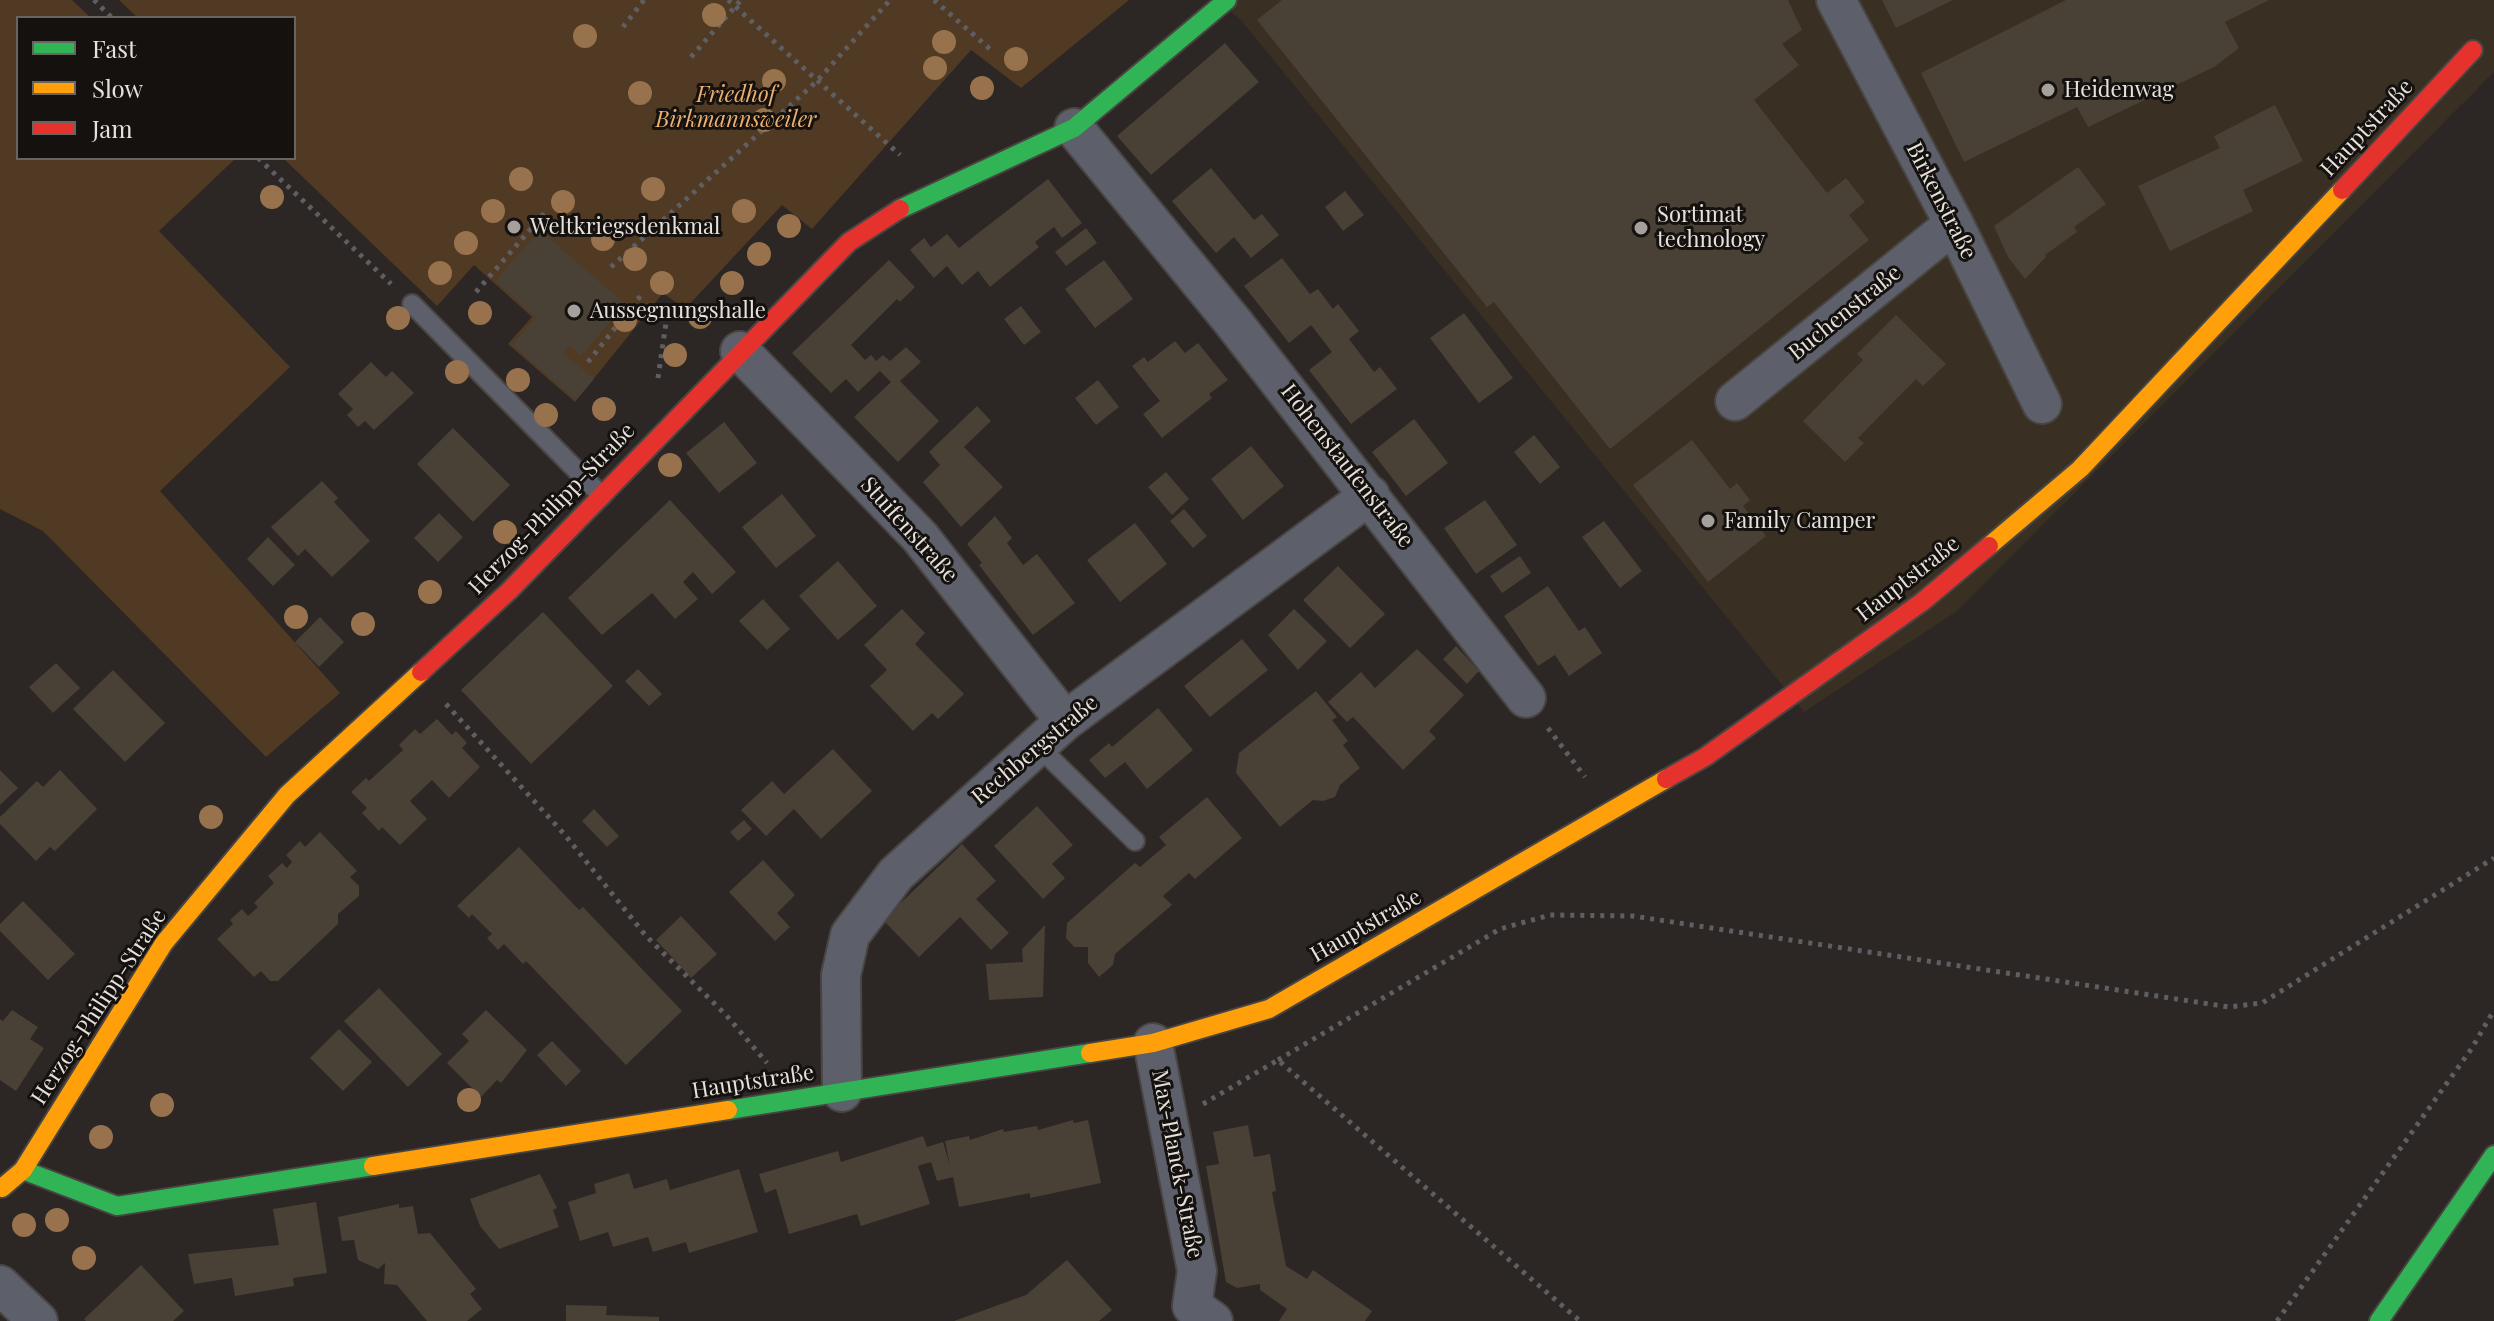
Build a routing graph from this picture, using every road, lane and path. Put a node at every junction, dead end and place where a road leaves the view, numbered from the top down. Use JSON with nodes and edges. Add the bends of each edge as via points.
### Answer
{"nodes":[{"id":1,"x":94,"y":0,"type":"edge"},
{"id":2,"x":644,"y":0,"type":"edge"},
{"id":3,"x":728,"y":0,"type":"edge"},
{"id":4,"x":741,"y":0,"type":"edge"},
{"id":5,"x":890,"y":0,"type":"edge"},
{"id":6,"x":934,"y":0,"type":"edge"},
{"id":7,"x":1227,"y":0,"type":"edge"},
{"id":8,"x":1836,"y":0,"type":"edge"},
{"id":9,"x":736,"y":7,"type":"junction"},
{"id":10,"x":110,"y":16,"type":"edge"},
{"id":11,"x":623,"y":27,"type":"dead end"},
{"id":12,"x":991,"y":50,"type":"dead end"},
{"id":13,"x":2473,"y":50,"type":"dead end"},
{"id":14,"x":691,"y":57,"type":"dead end"},
{"id":15,"x":816,"y":82,"type":"junction"},
{"id":16,"x":1074,"y":128,"type":"junction"},
{"id":17,"x":900,"y":155,"type":"dead end"},
{"id":18,"x":260,"y":160,"type":"edge"},
{"id":19,"x":548,"y":209,"type":"dead end"},
{"id":20,"x":1954,"y":224,"type":"junction"},
{"id":21,"x":611,"y":267,"type":"dead end"},
{"id":22,"x":476,"y":292,"type":"dead end"},
{"id":23,"x":642,"y":294,"type":"dead end"},
{"id":24,"x":412,"y":304,"type":"joint"},
{"id":25,"x":740,"y":351,"type":"junction"},
{"id":26,"x":588,"y":362,"type":"dead end"},
{"id":27,"x":1735,"y":401,"type":"dead end"},
{"id":28,"x":2042,"y":404,"type":"dead end"},
{"id":29,"x":1370,"y":495,"type":"junction"},
{"id":30,"x":602,"y":496,"type":"junction"},
{"id":31,"x":419,"y":674,"type":"junction"},
{"id":32,"x":1526,"y":698,"type":"joint"},
{"id":33,"x":1052,"y":733,"type":"junction"},
{"id":34,"x":1611,"y":812,"type":"junction"},
{"id":35,"x":1135,"y":841,"type":"dead end"},
{"id":36,"x":2494,"y":858,"type":"edge"},
{"id":37,"x":2494,"y":1010,"type":"edge"},
{"id":38,"x":1153,"y":1043,"type":"junction"},
{"id":39,"x":1278,"y":1060,"type":"junction"},
{"id":40,"x":842,"y":1092,"type":"junction"},
{"id":41,"x":799,"y":1099,"type":"junction"},
{"id":42,"x":1169,"y":1124,"type":"junction"},
{"id":43,"x":2494,"y":1155,"type":"edge"},
{"id":44,"x":23,"y":1170,"type":"junction"},
{"id":45,"x":0,"y":1189,"type":"edge"},
{"id":46,"x":0,"y":1285,"type":"edge"},
{"id":47,"x":1196,"y":1316,"type":"edge"},
{"id":48,"x":38,"y":1321,"type":"edge"},
{"id":49,"x":1580,"y":1321,"type":"edge"},
{"id":50,"x":2277,"y":1321,"type":"edge"},
{"id":51,"x":2379,"y":1321,"type":"edge"}],
"edges":[{"from":1,"to":10,"type":"path"},
{"from":2,"to":11,"type":"path"},
{"from":3,"to":9,"type":"path"},
{"from":4,"to":9,"type":"path"},
{"from":5,"to":15,"type":"path"},
{"from":6,"to":12,"type":"path"},
{"from":7,"to":16,"type":"street","name":"Herzog-Philipp-Straße"},
{"from":8,"to":20,"type":"street","name":"Birkenstraße"},
{"from":9,"to":14,"type":"path"},
{"from":9,"to":15,"type":"path"},
{"from":13,"to":34,"type":"street","name":"Hauptstraße","via":[[2080,469],[1922,602],[1705,757]]},
{"from":15,"to":17,"type":"path"},
{"from":15,"to":21,"type":"path"},
{"from":16,"to":25,"type":"street","name":"Herzog-Philipp-Straße","via":[[894,212],[849,242]]},
{"from":16,"to":29,"type":"street","name":"Hohenstaufenstraße"},
{"from":18,"to":24,"type":"path"},
{"from":19,"to":22,"type":"path"},
{"from":20,"to":27,"type":"street","name":"Buchenstraße"},
{"from":20,"to":28,"type":"street","name":"Birkenstraße"},
{"from":23,"to":26,"type":"path"},
{"from":24,"to":30,"type":"lane"},
{"from":25,"to":30,"type":"street","name":"Herzog-Philipp-Straße"},
{"from":25,"to":33,"type":"street","name":"Stuifenstraße","via":[[920,537]]},
{"from":29,"to":32,"type":"street","name":"Hohenstaufenstraße"},
{"from":29,"to":33,"type":"street","name":"Rechbergstraße"},
{"from":30,"to":31,"type":"street","name":"Herzog-Philipp-Straße"},
{"from":31,"to":41,"type":"path","via":[[565,835],[646,936],[726,1015]]},
{"from":31,"to":44,"type":"street","name":"Herzog-Philipp-Straße","via":[[287,795],[164,943]]},
{"from":32,"to":34,"type":"path"},
{"from":33,"to":35,"type":"lane","name":"Stuifenstraße"},
{"from":33,"to":40,"type":"street","name":"Rechbergstraße","via":[[896,874],[850,935],[839,998]]},
{"from":34,"to":38,"type":"street","name":"Hauptstraße","via":[[1269,1009]]},
{"from":36,"to":39,"type":"path","via":[[2262,1003],[2229,1007],[1633,916],[1550,915],[1500,929]]},
{"from":37,"to":50,"type":"path"},
{"from":38,"to":40,"type":"street","name":"Hauptstraße"},
{"from":38,"to":42,"type":"street","name":"Max-Planck-Straße"},
{"from":39,"to":42,"type":"path"},
{"from":39,"to":49,"type":"path"},
{"from":40,"to":41,"type":"street","name":"Hauptstraße"},
{"from":41,"to":44,"type":"street","name":"Hauptstraße","via":[[117,1206]]},
{"from":42,"to":47,"type":"street","name":"Max-Planck-Straße","via":[[1197,1271]]},
{"from":43,"to":51,"type":"street"},
{"from":44,"to":45,"type":"street"},
{"from":46,"to":48,"type":"street"}]}
